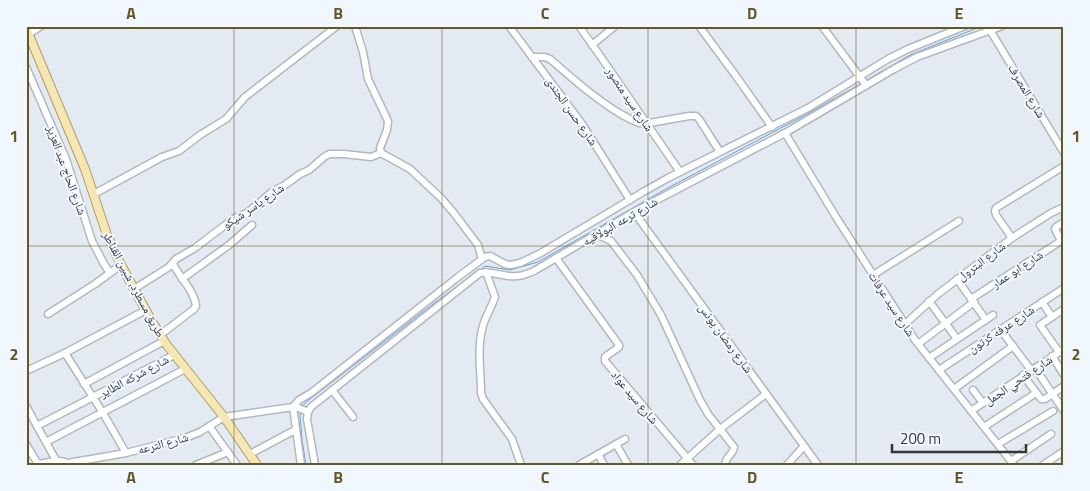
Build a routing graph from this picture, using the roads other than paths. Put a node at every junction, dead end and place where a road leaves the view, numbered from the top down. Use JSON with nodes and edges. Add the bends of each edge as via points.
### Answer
{"nodes":[{"id":1,"x":41,"y":26,"type":"edge"},
{"id":2,"x":336,"y":26,"type":"edge"},
{"id":3,"x":355,"y":26,"type":"edge"},
{"id":4,"x":509,"y":26,"type":"edge"},
{"id":5,"x":579,"y":26,"type":"edge"},
{"id":6,"x":615,"y":26,"type":"edge"},
{"id":7,"x":699,"y":26,"type":"edge"},
{"id":8,"x":822,"y":26,"type":"edge"},
{"id":9,"x":965,"y":26,"type":"edge"},
{"id":10,"x":1002,"y":26,"type":"edge"},
{"id":11,"x":990,"y":30,"type":"junction"},
{"id":12,"x":28,"y":31,"type":"edge"},
{"id":13,"x":592,"y":45,"type":"junction"},
{"id":14,"x":532,"y":57,"type":"junction"},
{"id":15,"x":26,"y":67,"type":"edge"},
{"id":16,"x":859,"y":76,"type":"junction"},
{"id":17,"x":866,"y":86,"type":"junction"},
{"id":18,"x":647,"y":123,"type":"junction"},
{"id":19,"x":772,"y":127,"type":"junction"},
{"id":20,"x":786,"y":133,"type":"junction"},
{"id":21,"x":720,"y":152,"type":"junction"},
{"id":22,"x":1064,"y":152,"type":"edge"},
{"id":23,"x":381,"y":153,"type":"junction"},
{"id":24,"x":1064,"y":166,"type":"edge"},
{"id":25,"x":680,"y":172,"type":"junction"},
{"id":26,"x":94,"y":194,"type":"junction"},
{"id":27,"x":630,"y":200,"type":"junction"},
{"id":28,"x":1064,"y":207,"type":"edge"},
{"id":29,"x":634,"y":212,"type":"junction"},
{"id":30,"x":959,"y":221,"type":"dead end"},
{"id":31,"x":1064,"y":222,"type":"edge"},
{"id":32,"x":252,"y":225,"type":"dead end"},
{"id":33,"x":597,"y":234,"type":"junction"},
{"id":34,"x":1012,"y":238,"type":"junction"},
{"id":35,"x":1062,"y":240,"type":"edge"},
{"id":36,"x":556,"y":258,"type":"junction"},
{"id":37,"x":482,"y":259,"type":"junction"},
{"id":38,"x":172,"y":264,"type":"junction"},
{"id":39,"x":116,"y":269,"type":"junction"},
{"id":40,"x":486,"y":272,"type":"junction"},
{"id":41,"x":873,"y":275,"type":"junction"},
{"id":42,"x":182,"y":279,"type":"junction"},
{"id":43,"x":958,"y":279,"type":"junction"},
{"id":44,"x":1064,"y":288,"type":"edge"},
{"id":45,"x":134,"y":289,"type":"junction"},
{"id":46,"x":930,"y":301,"type":"junction"},
{"id":47,"x":972,"y":301,"type":"junction"},
{"id":48,"x":1042,"y":302,"type":"junction"},
{"id":49,"x":1064,"y":309,"type":"edge"},
{"id":50,"x":146,"y":310,"type":"junction"},
{"id":51,"x":48,"y":314,"type":"dead end"},
{"id":52,"x":993,"y":315,"type":"dead end"},
{"id":53,"x":1052,"y":317,"type":"junction"},
{"id":54,"x":986,"y":320,"type":"junction"},
{"id":55,"x":946,"y":323,"type":"junction"},
{"id":56,"x":905,"y":324,"type":"junction"},
{"id":57,"x":1000,"y":329,"type":"junction"},
{"id":58,"x":162,"y":338,"type":"junction"},
{"id":59,"x":958,"y":339,"type":"junction"},
{"id":60,"x":918,"y":344,"type":"junction"},
{"id":61,"x":1013,"y":346,"type":"junction"},
{"id":62,"x":1061,"y":350,"type":"edge"},
{"id":63,"x":65,"y":353,"type":"junction"},
{"id":64,"x":174,"y":355,"type":"junction"},
{"id":65,"x":1052,"y":356,"type":"junction"},
{"id":66,"x":929,"y":358,"type":"junction"},
{"id":67,"x":185,"y":369,"type":"junction"},
{"id":68,"x":1033,"y":369,"type":"junction"},
{"id":69,"x":939,"y":370,"type":"junction"},
{"id":70,"x":26,"y":371,"type":"edge"},
{"id":71,"x":1064,"y":374,"type":"edge"},
{"id":72,"x":1023,"y":375,"type":"junction"},
{"id":73,"x":84,"y":384,"type":"junction"},
{"id":74,"x":1064,"y":386,"type":"edge"},
{"id":75,"x":954,"y":389,"type":"junction"},
{"id":76,"x":332,"y":390,"type":"junction"},
{"id":77,"x":973,"y":390,"type":"dead end"},
{"id":78,"x":766,"y":394,"type":"junction"},
{"id":79,"x":1036,"y":394,"type":"junction"},
{"id":80,"x":1052,"y":394,"type":"junction"},
{"id":81,"x":93,"y":398,"type":"junction"},
{"id":82,"x":983,"y":403,"type":"junction"},
{"id":83,"x":26,"y":406,"type":"edge"},
{"id":84,"x":294,"y":407,"type":"junction"},
{"id":85,"x":306,"y":411,"type":"junction"},
{"id":86,"x":971,"y":411,"type":"junction"},
{"id":87,"x":1053,"y":411,"type":"dead end"},
{"id":88,"x":1064,"y":411,"type":"edge"},
{"id":89,"x":103,"y":413,"type":"junction"},
{"id":90,"x":353,"y":417,"type":"dead end"},
{"id":91,"x":222,"y":418,"type":"junction"},
{"id":92,"x":211,"y":425,"type":"junction"},
{"id":93,"x":37,"y":426,"type":"junction"},
{"id":94,"x":984,"y":427,"type":"junction"},
{"id":95,"x":720,"y":429,"type":"junction"},
{"id":96,"x":295,"y":430,"type":"junction"},
{"id":97,"x":1051,"y":434,"type":"dead end"},
{"id":98,"x":625,"y":439,"type":"dead end"},
{"id":99,"x":46,"y":442,"type":"junction"},
{"id":100,"x":26,"y":444,"type":"edge"},
{"id":101,"x":616,"y":444,"type":"junction"},
{"id":102,"x":998,"y":444,"type":"junction"},
{"id":103,"x":804,"y":446,"type":"junction"},
{"id":104,"x":1064,"y":451,"type":"edge"},
{"id":105,"x":228,"y":452,"type":"junction"},
{"id":106,"x":126,"y":453,"type":"junction"},
{"id":107,"x":250,"y":454,"type":"junction"},
{"id":108,"x":598,"y":454,"type":"junction"},
{"id":109,"x":687,"y":458,"type":"junction"},
{"id":110,"x":57,"y":463,"type":"edge"},
{"id":111,"x":1013,"y":463,"type":"edge"},
{"id":112,"x":68,"y":464,"type":"edge"},
{"id":113,"x":37,"y":465,"type":"edge"},
{"id":114,"x":196,"y":465,"type":"edge"},
{"id":115,"x":237,"y":465,"type":"edge"},
{"id":116,"x":257,"y":465,"type":"edge"},
{"id":117,"x":301,"y":465,"type":"edge"},
{"id":118,"x":314,"y":465,"type":"edge"},
{"id":119,"x":521,"y":465,"type":"edge"},
{"id":120,"x":579,"y":465,"type":"edge"},
{"id":121,"x":604,"y":465,"type":"edge"},
{"id":122,"x":628,"y":465,"type":"edge"},
{"id":123,"x":680,"y":465,"type":"edge"},
{"id":124,"x":693,"y":465,"type":"edge"},
{"id":125,"x":725,"y":465,"type":"edge"},
{"id":126,"x":787,"y":465,"type":"edge"},
{"id":127,"x":818,"y":465,"type":"edge"},
{"id":128,"x":1043,"y":465,"type":"edge"}],
"edges":[{"from":1,"to":12,"type":"street"},
{"from":2,"to":26,"type":"street","via":[[246,97],[226,120],[179,151]]},
{"from":3,"to":23,"type":"street","via":[[368,79],[388,121]]},
{"from":4,"to":14,"type":"street","name":"شارع حسن الجندى"},
{"from":5,"to":13,"type":"street","name":"شارع سيد منصور"},
{"from":6,"to":13,"type":"street"},
{"from":7,"to":19,"type":"street"},
{"from":8,"to":16,"type":"street"},
{"from":9,"to":16,"type":"street","name":"شارع ترعه البولاقيه","via":[[898,54]]},
{"from":10,"to":11,"type":"street","name":"شارع ترعه البولاقيه"},
{"from":11,"to":17,"type":"street","name":"شارع ترعه البولاقيه","via":[[917,57]]},
{"from":11,"to":22,"type":"street","name":"شارع المصرف"},
{"from":12,"to":26,"type":"main road","name":"طريق مسطرد, شبين القناطر"},
{"from":13,"to":18,"type":"street","name":"شارع سيد منصور"},
{"from":14,"to":18,"type":"street","via":[[550,59],[603,103],[630,120]]},
{"from":14,"to":27,"type":"street","name":"شارع حسن الجندى","via":[[582,124]]},
{"from":15,"to":39,"type":"street","name":"شارع الحاج عبد العزيز","via":[[66,159],[92,241],[104,264]]},
{"from":16,"to":17,"type":"street"},
{"from":16,"to":19,"type":"street","name":"شارع ترعه البولاقيه"},
{"from":17,"to":20,"type":"street","name":"شارع ترعه البولاقيه"},
{"from":18,"to":21,"type":"street","via":[[696,116]]},
{"from":18,"to":25,"type":"street","name":"شارع سيد منصور"},
{"from":19,"to":21,"type":"street","name":"شارع ترعه البولاقيه"},
{"from":20,"to":29,"type":"street","name":"شارع ترعه البولاقيه"},
{"from":20,"to":41,"type":"street","name":"شارع سيد عرفات"},
{"from":21,"to":25,"type":"street","name":"شارع ترعه البولاقيه"},
{"from":23,"to":37,"type":"street","via":[[410,169],[441,198],[478,245]]},
{"from":23,"to":38,"type":"street","name":"شارع ياسر شيكو","via":[[369,157],[327,155]]},
{"from":24,"to":34,"type":"street","via":[[996,208],[996,215]]},
{"from":25,"to":27,"type":"street","name":"شارع ترعه البولاقيه"},
{"from":26,"to":39,"type":"main road","name":"طريق مسطرد, شبين القناطر"},
{"from":27,"to":37,"type":"street","name":"شارع ترعه البولاقيه","via":[[520,263],[508,265],[490,256]]},
{"from":28,"to":34,"type":"street","name":"شارع البترول"},
{"from":29,"to":33,"type":"street","name":"شارع ترعه البولاقيه"},
{"from":29,"to":78,"type":"street","name":"شارع رمضان يونس"},
{"from":30,"to":41,"type":"street"},
{"from":31,"to":35,"type":"street","via":[[1055,229]]},
{"from":32,"to":42,"type":"street"},
{"from":33,"to":36,"type":"street","name":"شارع ترعه البولاقيه"},
{"from":33,"to":95,"type":"street","via":[[611,241],[637,274],[661,315],[700,400]]},
{"from":34,"to":43,"type":"street","name":"شارع البترول"},
{"from":35,"to":47,"type":"street","name":"شارع ابو عمار"},
{"from":36,"to":40,"type":"street","name":"شارع ترعه البولاقيه","via":[[521,276]]},
{"from":36,"to":109,"type":"street","name":"شارع سيد عواد","via":[[619,345],[605,357],[605,361]]},
{"from":37,"to":84,"type":"street"},
{"from":38,"to":42,"type":"street"},
{"from":38,"to":45,"type":"street","name":"شارع ياسر شيكو"},
{"from":39,"to":45,"type":"main road","name":"طريق مسطرد, شبين القناطر"},
{"from":39,"to":51,"type":"street"},
{"from":40,"to":76,"type":"street","via":[[473,278]]},
{"from":40,"to":119,"type":"street","via":[[495,297],[482,331],[481,393],[512,439]]},
{"from":41,"to":56,"type":"street","name":"شارع سيد عرفات"},
{"from":42,"to":58,"type":"street","via":[[196,306]]},
{"from":43,"to":46,"type":"street","name":"شارع البترول"},
{"from":43,"to":47,"type":"street"},
{"from":44,"to":48,"type":"street","name":"شارع عرفه كرتون"},
{"from":45,"to":50,"type":"main road","name":"طريق مسطرد, شبين القناطر"},
{"from":46,"to":55,"type":"street"},
{"from":46,"to":56,"type":"street","name":"شارع البترول"},
{"from":47,"to":54,"type":"street"},
{"from":47,"to":55,"type":"street","name":"شارع ابو عمار"},
{"from":48,"to":53,"type":"street"},
{"from":48,"to":57,"type":"street","name":"شارع عرفه كرتون"},
{"from":49,"to":53,"type":"street"},
{"from":50,"to":58,"type":"main road","name":"طريق مسطرد, شبين القناطر"},
{"from":50,"to":63,"type":"street"},
{"from":52,"to":54,"type":"street"},
{"from":53,"to":62,"type":"street","via":[[1040,325]]},
{"from":54,"to":59,"type":"street"},
{"from":55,"to":59,"type":"street"},
{"from":55,"to":60,"type":"street","name":"شارع ابو عمار"},
{"from":56,"to":60,"type":"street","name":"شارع سيد عرفات"},
{"from":57,"to":61,"type":"street"},
{"from":57,"to":69,"type":"street","name":"شارع عرفه كرتون"},
{"from":58,"to":64,"type":"main road","name":"طريق مسطرد, شبين القناطر"},
{"from":58,"to":73,"type":"street"},
{"from":59,"to":66,"type":"street"},
{"from":60,"to":66,"type":"street","name":"شارع سيد عرفات"},
{"from":61,"to":68,"type":"street"},
{"from":61,"to":75,"type":"street"},
{"from":62,"to":65,"type":"street","name":"شارع فتحي الجمل"},
{"from":63,"to":70,"type":"street"},
{"from":63,"to":73,"type":"street"},
{"from":64,"to":67,"type":"main road","name":"طريق مسطرد, شبين القناطر"},
{"from":64,"to":81,"type":"street","name":"شارع شركه الطاير"},
{"from":65,"to":68,"type":"street","name":"شارع فتحي الجمل"},
{"from":65,"to":71,"type":"street"},
{"from":66,"to":69,"type":"street","name":"شارع سيد عرفات"},
{"from":67,"to":89,"type":"street"},
{"from":67,"to":91,"type":"main road","name":"طريق مسطرد, شبين القناطر"},
{"from":68,"to":72,"type":"street","name":"شارع فتحي الجمل"},
{"from":68,"to":80,"type":"street"},
{"from":69,"to":75,"type":"street","name":"شارع سيد عرفات"},
{"from":72,"to":79,"type":"street"},
{"from":72,"to":82,"type":"street","name":"شارع فتحي الجمل"},
{"from":73,"to":81,"type":"street"},
{"from":74,"to":80,"type":"street"},
{"from":75,"to":86,"type":"street","name":"شارع سيد عرفات"},
{"from":76,"to":85,"type":"street"},
{"from":76,"to":90,"type":"street"},
{"from":77,"to":82,"type":"street"},
{"from":78,"to":95,"type":"street"},
{"from":78,"to":103,"type":"street","name":"شارع رمضان يونس"},
{"from":79,"to":80,"type":"street","via":[[1041,399]]},
{"from":79,"to":94,"type":"street"},
{"from":80,"to":88,"type":"street"},
{"from":81,"to":89,"type":"street"},
{"from":81,"to":93,"type":"street","name":"شارع شركه الطاير"},
{"from":82,"to":86,"type":"street","name":"شارع فتحي الجمل"},
{"from":83,"to":93,"type":"street"},
{"from":84,"to":85,"type":"street"},
{"from":84,"to":91,"type":"street"},
{"from":84,"to":96,"type":"street"},
{"from":85,"to":118,"type":"street"},
{"from":86,"to":94,"type":"street","name":"شارع سيد عرفات"},
{"from":87,"to":102,"type":"street"},
{"from":89,"to":99,"type":"street"},
{"from":89,"to":106,"type":"street"},
{"from":91,"to":92,"type":"street","name":"شارع الترعه"},
{"from":91,"to":107,"type":"main road","name":"طريق مسطرد, شبين القناطر"},
{"from":92,"to":105,"type":"street"},
{"from":92,"to":106,"type":"street","name":"شارع الترعه","via":[[185,438]]},
{"from":93,"to":99,"type":"street"},
{"from":94,"to":102,"type":"street","name":"شارع سيد عرفات"},
{"from":95,"to":109,"type":"street"},
{"from":95,"to":125,"type":"street","via":[[735,449]]},
{"from":96,"to":107,"type":"street"},
{"from":96,"to":117,"type":"street"},
{"from":97,"to":111,"type":"street"},
{"from":98,"to":101,"type":"street"},
{"from":99,"to":110,"type":"street"},
{"from":100,"to":113,"type":"street"},
{"from":101,"to":108,"type":"street"},
{"from":101,"to":122,"type":"street"},
{"from":102,"to":111,"type":"street","name":"شارع سيد عرفات"},
{"from":103,"to":126,"type":"street"},
{"from":103,"to":127,"type":"street","name":"شارع رمضان يونس"},
{"from":104,"to":128,"type":"street"},
{"from":105,"to":114,"type":"street"},
{"from":105,"to":115,"type":"street"},
{"from":106,"to":112,"type":"street","name":"شارع الترعه"},
{"from":107,"to":116,"type":"main road","name":"طريق مسطرد, شبين القناطر"},
{"from":108,"to":120,"type":"street"},
{"from":108,"to":121,"type":"street"},
{"from":109,"to":123,"type":"street"},
{"from":109,"to":124,"type":"street","name":"شارع سيد عواد"},
{"from":110,"to":112,"type":"street","name":"شارع الترعه"},
{"from":110,"to":113,"type":"street","name":"شارع الترعه"}]}
